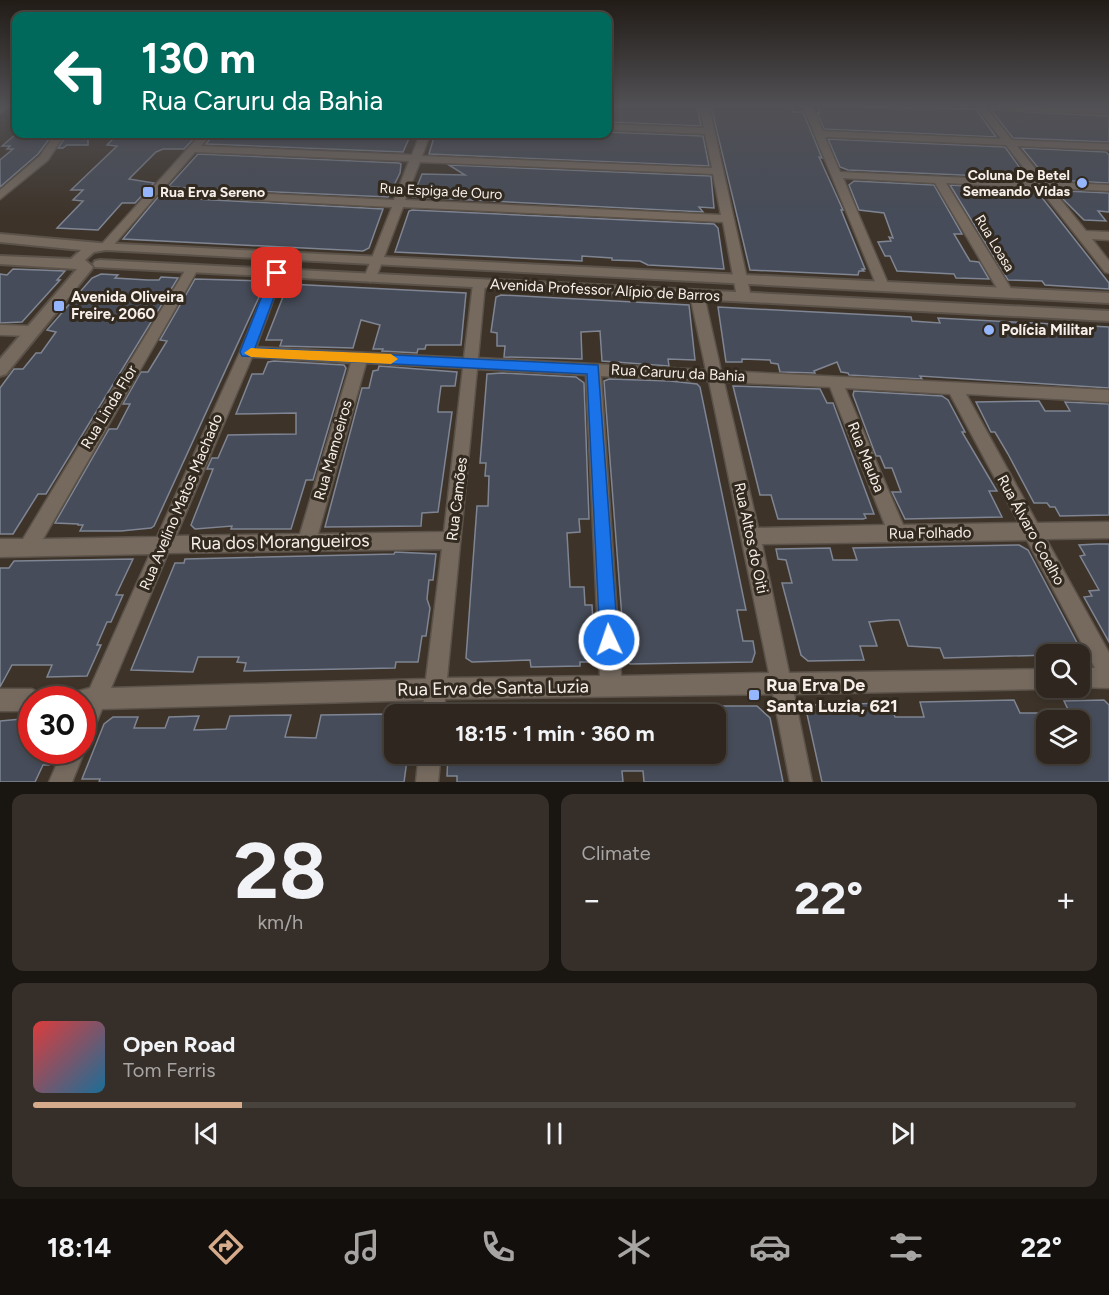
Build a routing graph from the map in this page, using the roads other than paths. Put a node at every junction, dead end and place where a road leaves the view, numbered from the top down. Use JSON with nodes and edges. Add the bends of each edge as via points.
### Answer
{"nodes":[{"id":1,"x":54,"y":142,"type":"edge"},
{"id":2,"x":199,"y":142,"type":"edge"},
{"id":3,"x":422,"y":142,"type":"edge"},
{"id":4,"x":711,"y":142,"type":"edge"},
{"id":5,"x":823,"y":142,"type":"edge"},
{"id":6,"x":1009,"y":142,"type":"edge"},
{"id":7,"x":1019,"y":142,"type":"edge"},
{"id":8,"x":1109,"y":147,"type":"edge"},
{"id":9,"x":193,"y":149,"type":"junction"},
{"id":10,"x":416,"y":159,"type":"junction"},
{"id":11,"x":717,"y":171,"type":"junction"},
{"id":12,"x":837,"y":175,"type":"junction"},
{"id":13,"x":938,"y":179,"type":"junction"},
{"id":14,"x":0,"y":180,"type":"edge"},
{"id":15,"x":18,"y":181,"type":"junction"},
{"id":16,"x":1043,"y":184,"type":"junction"},
{"id":17,"x":1109,"y":188,"type":"edge"},
{"id":18,"x":154,"y":192,"type":"junction"},
{"id":19,"x":0,"y":196,"type":"edge"},
{"id":20,"x":400,"y":204,"type":"junction"},
{"id":21,"x":727,"y":219,"type":"junction"},
{"id":22,"x":1084,"y":235,"type":"junction"},
{"id":23,"x":1109,"y":236,"type":"edge"},
{"id":24,"x":0,"y":238,"type":"edge"},
{"id":25,"x":104,"y":246,"type":"junction"},
{"id":26,"x":0,"y":260,"type":"edge"},
{"id":27,"x":378,"y":260,"type":"junction"},
{"id":28,"x":88,"y":265,"type":"junction"},
{"id":29,"x":1109,"y":268,"type":"edge"},
{"id":30,"x":192,"y":269,"type":"junction"},
{"id":31,"x":277,"y":273,"type":"junction"},
{"id":32,"x":370,"y":278,"type":"junction"},
{"id":33,"x":740,"y":278,"type":"junction"},
{"id":34,"x":479,"y":284,"type":"junction"},
{"id":35,"x":884,"y":286,"type":"junction"},
{"id":36,"x":1006,"y":292,"type":"junction"},
{"id":37,"x":697,"y":295,"type":"junction"},
{"id":38,"x":744,"y":297,"type":"junction"},
{"id":39,"x":1109,"y":298,"type":"edge"},
{"id":40,"x":1109,"y":316,"type":"edge"},
{"id":41,"x":0,"y":330,"type":"edge"},
{"id":42,"x":31,"y":331,"type":"junction"},
{"id":43,"x":247,"y":352,"type":"junction"},
{"id":44,"x":360,"y":358,"type":"junction"},
{"id":45,"x":473,"y":363,"type":"junction"},
{"id":46,"x":593,"y":369,"type":"junction"},
{"id":47,"x":0,"y":370,"type":"edge"},
{"id":48,"x":716,"y":375,"type":"junction"},
{"id":49,"x":835,"y":381,"type":"junction"},
{"id":50,"x":954,"y":387,"type":"junction"},
{"id":51,"x":1109,"y":396,"type":"edge"},
{"id":52,"x":1109,"y":530,"type":"edge"},
{"id":53,"x":1032,"y":531,"type":"junction"},
{"id":54,"x":897,"y":533,"type":"junction"},
{"id":55,"x":751,"y":536,"type":"junction"},
{"id":56,"x":452,"y":540,"type":"junction"},
{"id":57,"x":307,"y":542,"type":"junction"},
{"id":58,"x":163,"y":544,"type":"junction"},
{"id":59,"x":28,"y":547,"type":"junction"},
{"id":60,"x":0,"y":548,"type":"edge"},
{"id":61,"x":1109,"y":673,"type":"edge"},
{"id":62,"x":1090,"y":678,"type":"edge"},
{"id":63,"x":1109,"y":678,"type":"edge"},
{"id":64,"x":1036,"y":679,"type":"edge"},
{"id":65,"x":780,"y":684,"type":"junction"},
{"id":66,"x":95,"y":686,"type":"edge"},
{"id":67,"x":612,"y":686,"type":"junction"},
{"id":68,"x":436,"y":689,"type":"junction"},
{"id":69,"x":96,"y":699,"type":"edge"},
{"id":70,"x":0,"y":700,"type":"edge"},
{"id":71,"x":18,"y":700,"type":"edge"},
{"id":72,"x":434,"y":704,"type":"edge"},
{"id":73,"x":68,"y":764,"type":"edge"},
{"id":74,"x":429,"y":764,"type":"edge"},
{"id":75,"x":60,"y":782,"type":"edge"},
{"id":76,"x":427,"y":782,"type":"edge"},
{"id":77,"x":801,"y":782,"type":"edge"}],
"edges":[{"from":1,"to":15,"type":"street","via":[[44,158]]},
{"from":2,"to":9,"type":"street"},
{"from":3,"to":10,"type":"street"},
{"from":4,"to":11,"type":"street"},
{"from":5,"to":12,"type":"street"},
{"from":6,"to":16,"type":"street"},
{"from":7,"to":8,"type":"street"},
{"from":9,"to":10,"type":"street"},
{"from":9,"to":18,"type":"street"},
{"from":10,"to":11,"type":"street"},
{"from":10,"to":20,"type":"street"},
{"from":11,"to":21,"type":"street"},
{"from":12,"to":13,"type":"street"},
{"from":12,"to":35,"type":"street"},
{"from":13,"to":16,"type":"street"},
{"from":13,"to":36,"type":"street","name":"Rua Loasa"},
{"from":14,"to":15,"type":"street"},
{"from":15,"to":19,"type":"street"},
{"from":16,"to":17,"type":"street"},
{"from":16,"to":22,"type":"street"},
{"from":18,"to":20,"type":"street","name":"Rua Espiga de Ouro"},
{"from":18,"to":25,"type":"street"},
{"from":20,"to":21,"type":"street","name":"Rua Espiga de Ouro"},
{"from":20,"to":27,"type":"street"},
{"from":21,"to":33,"type":"street"},
{"from":22,"to":23,"type":"street"},
{"from":22,"to":29,"type":"street"},
{"from":24,"to":25,"type":"street","name":"Avenida Professor Alípio de Barros"},
{"from":25,"to":27,"type":"street","name":"Avenida Professor Alípio de Barros"},
{"from":25,"to":28,"type":"street","via":[[80,256]]},
{"from":25,"to":28,"type":"street","via":[[114,253]]},
{"from":26,"to":28,"type":"street","name":"Avenida Professor Alípio de Barros"},
{"from":27,"to":32,"type":"street"},
{"from":27,"to":33,"type":"street","name":"Avenida Professor Alípio de Barros"},
{"from":28,"to":30,"type":"street","name":"Avenida Professor Alípio de Barros"},
{"from":28,"to":42,"type":"street"},
{"from":30,"to":31,"type":"street","name":"Avenida Professor Alípio de Barros"},
{"from":30,"to":59,"type":"street","name":"Rua Linda Flor"},
{"from":31,"to":32,"type":"street","name":"Avenida Professor Alípio de Barros"},
{"from":31,"to":43,"type":"street","name":"Rua Avelino Matos Machado"},
{"from":32,"to":34,"type":"street","name":"Avenida Professor Alípio de Barros"},
{"from":33,"to":35,"type":"street","name":"Avenida Professor Alípio de Barros"},
{"from":33,"to":38,"type":"street"},
{"from":34,"to":37,"type":"street","name":"Avenida Professor Alípio de Barros"},
{"from":34,"to":45,"type":"street","name":"Rua Camões"},
{"from":35,"to":36,"type":"street","name":"Avenida Professor Alípio de Barros"},
{"from":36,"to":39,"type":"street","name":"Avenida Professor Alípio de Barros"},
{"from":37,"to":38,"type":"street","name":"Avenida Professor Alípio de Barros"},
{"from":37,"to":48,"type":"street","name":"Rua Altos do Oiti"},
{"from":38,"to":40,"type":"street","name":"Avenida Professor Alípio de Barros"},
{"from":41,"to":42,"type":"street"},
{"from":42,"to":47,"type":"street"},
{"from":43,"to":44,"type":"street","name":"Rua Caruru da Bahia"},
{"from":43,"to":58,"type":"street","name":"Rua Avelino Matos Machado"},
{"from":44,"to":45,"type":"street","name":"Rua Caruru da Bahia"},
{"from":44,"to":57,"type":"street","name":"Rua Mamoeiros"},
{"from":45,"to":46,"type":"street","name":"Rua Caruru da Bahia"},
{"from":45,"to":56,"type":"street","name":"Rua Camões"},
{"from":46,"to":48,"type":"street","name":"Rua Caruru da Bahia"},
{"from":46,"to":67,"type":"street"},
{"from":48,"to":49,"type":"street","name":"Rua Caruru da Bahia"},
{"from":48,"to":55,"type":"street","name":"Rua Altos do Oiti"},
{"from":49,"to":50,"type":"street","name":"Rua Caruru da Bahia"},
{"from":49,"to":54,"type":"street","name":"Rua Mauba"},
{"from":50,"to":51,"type":"street","name":"Rua Caruru da Bahia"},
{"from":50,"to":53,"type":"street","name":"Rua Álvaro Coelho"},
{"from":52,"to":53,"type":"street","name":"Rua Folhado"},
{"from":53,"to":54,"type":"street","name":"Rua Folhado"},
{"from":53,"to":61,"type":"street","name":"Rua Álvaro Coelho"},
{"from":54,"to":55,"type":"street","name":"Rua Folhado"},
{"from":55,"to":65,"type":"street","name":"Rua Altos do Oiti"},
{"from":56,"to":57,"type":"street","name":"Rua dos Morangueiros"},
{"from":56,"to":68,"type":"street","name":"Rua Camões"},
{"from":57,"to":58,"type":"street","name":"Rua dos Morangueiros"},
{"from":58,"to":59,"type":"street","name":"Rua dos Morangueiros"},
{"from":58,"to":66,"type":"street","name":"Rua Avelino Matos Machado"},
{"from":59,"to":60,"type":"street","name":"Rua dos Morangueiros"},
{"from":62,"to":63,"type":"street"},
{"from":64,"to":65,"type":"street","name":"Rua Erva de Santa Luzia"},
{"from":65,"to":67,"type":"street","name":"Rua Erva de Santa Luzia"},
{"from":65,"to":77,"type":"street","name":"Rua Altos do Oiti"},
{"from":67,"to":68,"type":"street","name":"Rua Erva de Santa Luzia"},
{"from":68,"to":69,"type":"street","name":"Rua Erva de Santa Luzia"},
{"from":68,"to":72,"type":"street","name":"Rua Camões"},
{"from":70,"to":71,"type":"street"},
{"from":73,"to":75,"type":"street"},
{"from":74,"to":76,"type":"street"}]}
